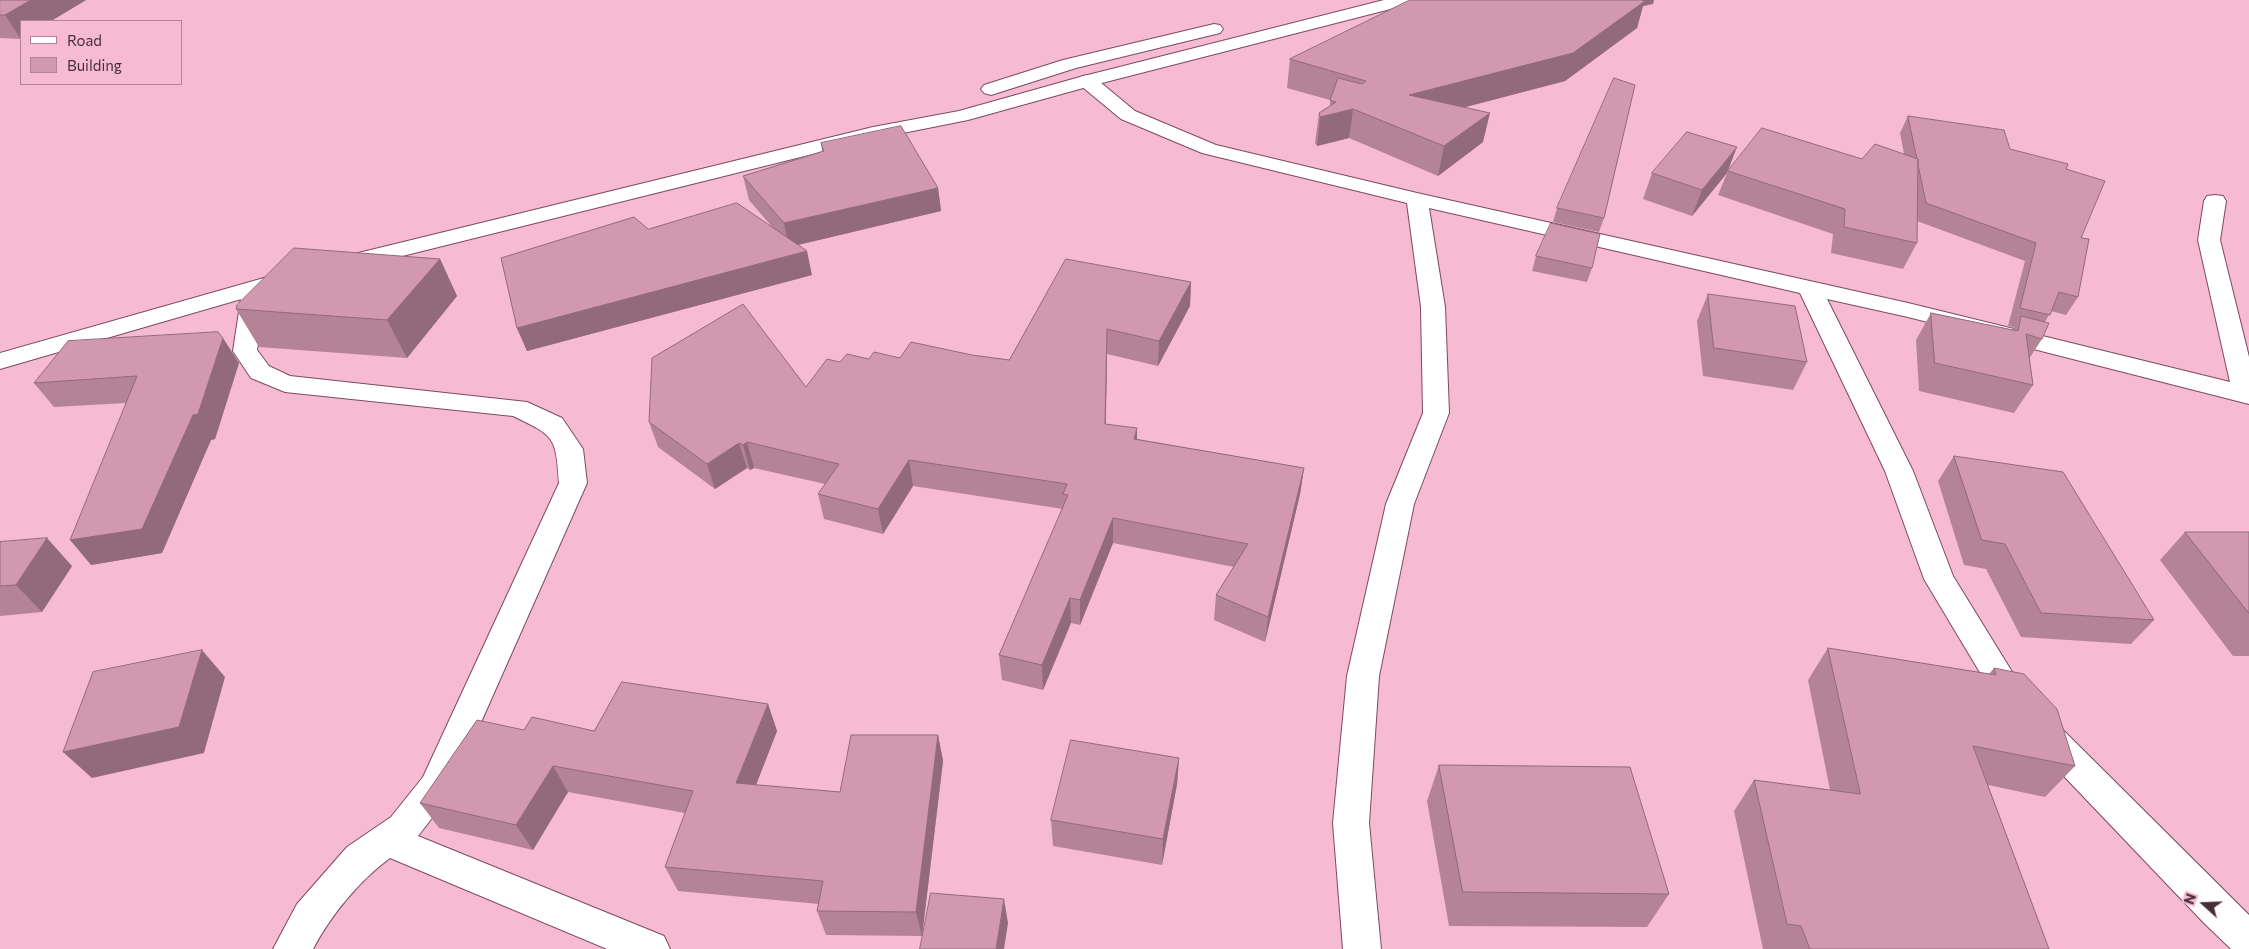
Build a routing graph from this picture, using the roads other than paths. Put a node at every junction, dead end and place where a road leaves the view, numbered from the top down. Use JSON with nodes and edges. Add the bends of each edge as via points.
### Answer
{"nodes":[{"id":1,"x":1335,"y":0,"type":"edge"},
{"id":2,"x":1404,"y":0,"type":"edge"},
{"id":3,"x":1297,"y":9,"type":"dead end"},
{"id":4,"x":1231,"y":25,"type":"dead end"},
{"id":5,"x":1087,"y":81,"type":"junction"},
{"id":6,"x":873,"y":133,"type":"junction"},
{"id":7,"x":1417,"y":199,"type":"junction"},
{"id":8,"x":2215,"y":201,"type":"dead end"},
{"id":9,"x":255,"y":286,"type":"junction"},
{"id":10,"x":1809,"y":287,"type":"junction"},
{"id":11,"x":0,"y":361,"type":"edge"},
{"id":12,"x":2247,"y":394,"type":"edge"},
{"id":13,"x":388,"y":840,"type":"junction"},
{"id":14,"x":2249,"y":940,"type":"edge"},
{"id":15,"x":292,"y":949,"type":"edge"},
{"id":16,"x":651,"y":949,"type":"edge"},
{"id":17,"x":1362,"y":949,"type":"edge"}],
"edges":[{"from":1,"to":3,"type":"street"},
{"from":2,"to":5,"type":"street"},
{"from":4,"to":6,"type":"street","via":[[1070,64],[949,103]]},
{"from":5,"to":6,"type":"street","via":[[961,116]]},
{"from":5,"to":7,"type":"street","via":[[1128,115],[1209,150]]},
{"from":6,"to":9,"type":"street"},
{"from":7,"to":10,"type":"street"},
{"from":7,"to":17,"type":"street","via":[[1433,307],[1436,413],[1400,504],[1363,676],[1351,824]]},
{"from":8,"to":12,"type":"street","via":[[2209,240]]},
{"from":9,"to":11,"type":"street"},
{"from":9,"to":13,"type":"street","via":[[246,351],[260,372],[285,384],[518,408],[553,424],[570,449],[573,483],[435,788],[403,828]]},
{"from":10,"to":12,"type":"street"},
{"from":10,"to":14,"type":"street","via":[[1899,471],[1939,579],[2013,701]]},
{"from":13,"to":15,"type":"street","via":[[360,859],[310,917]]},
{"from":13,"to":16,"type":"street"}]}
